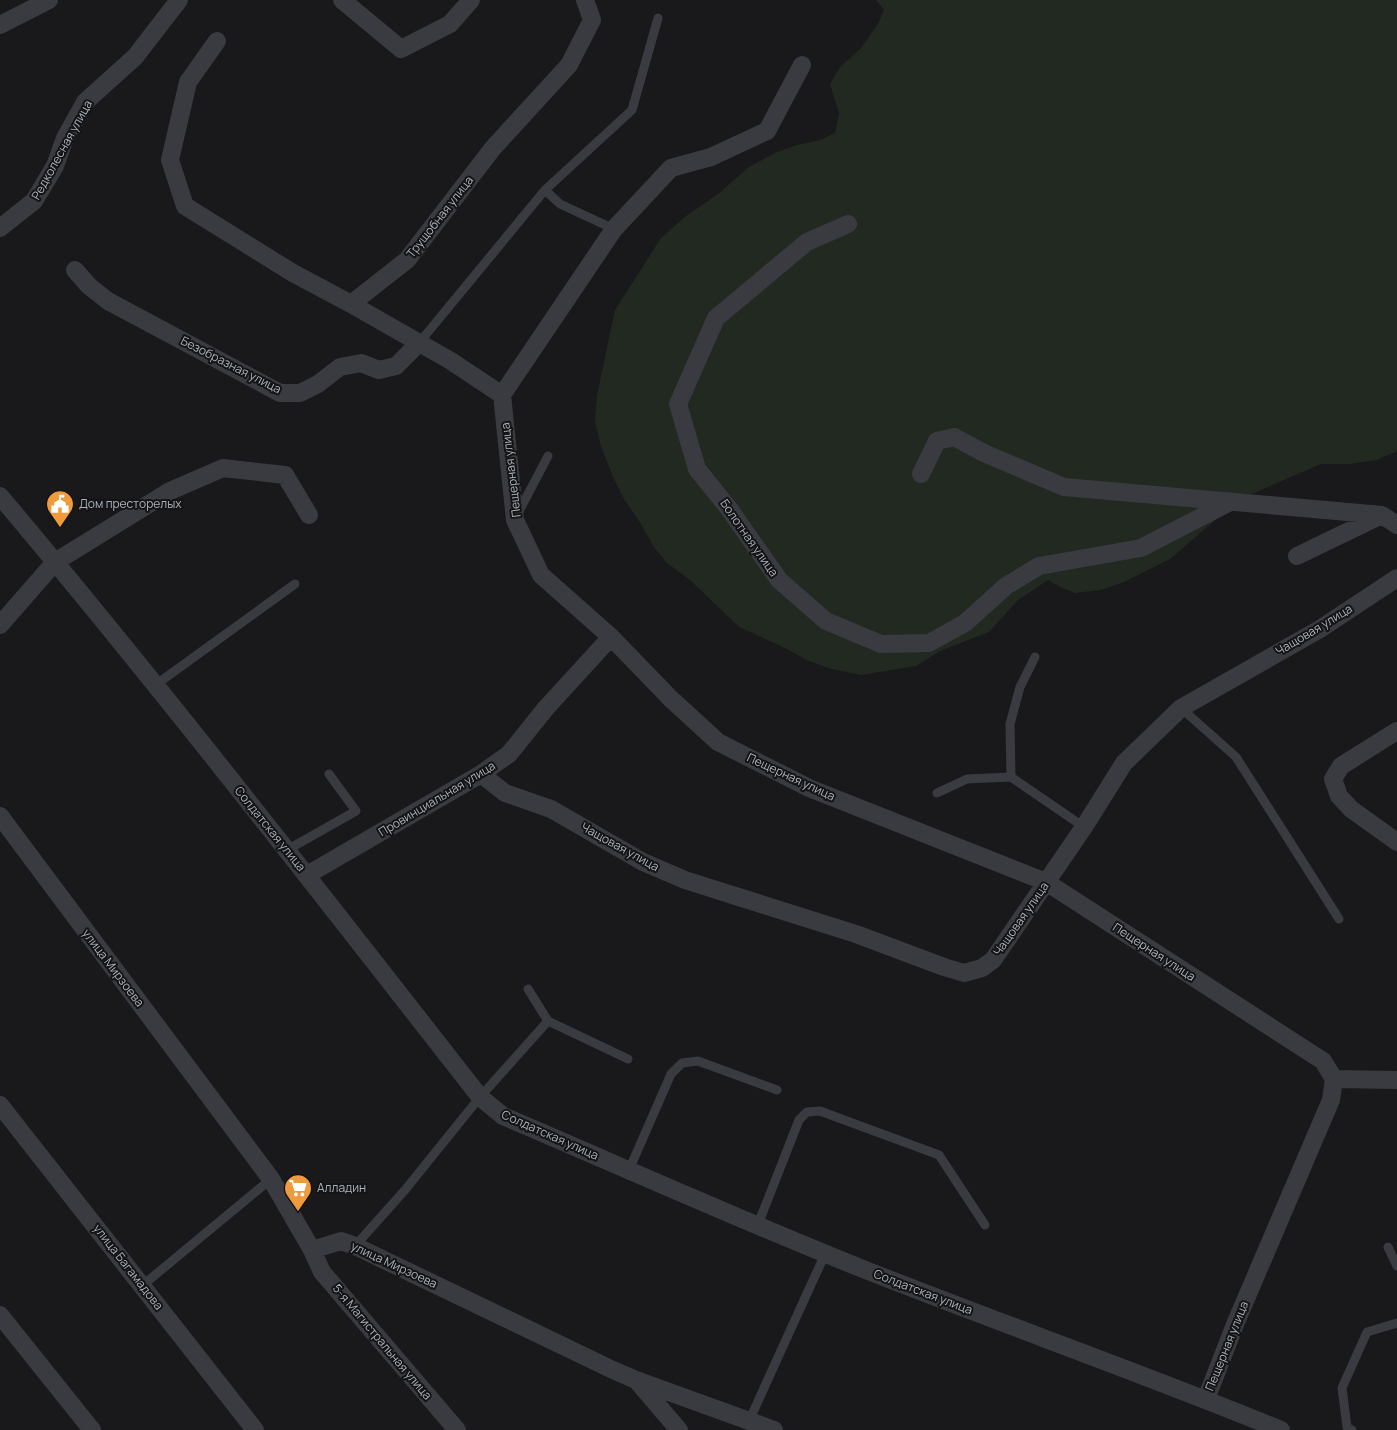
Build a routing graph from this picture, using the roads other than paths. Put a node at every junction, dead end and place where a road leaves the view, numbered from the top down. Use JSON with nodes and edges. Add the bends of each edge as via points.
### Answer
{"nodes":[{"id":1,"x":48,"y":0,"type":"edge"},
{"id":2,"x":178,"y":0,"type":"edge"},
{"id":3,"x":342,"y":0,"type":"edge"},
{"id":4,"x":471,"y":0,"type":"edge"},
{"id":5,"x":585,"y":0,"type":"edge"},
{"id":6,"x":658,"y":18,"type":"dead end"},
{"id":7,"x":0,"y":25,"type":"edge"},
{"id":8,"x":217,"y":41,"type":"dead end"},
{"id":9,"x":802,"y":65,"type":"dead end"},
{"id":10,"x":545,"y":190,"type":"junction"},
{"id":11,"x":848,"y":224,"type":"dead end"},
{"id":12,"x":0,"y":228,"type":"edge"},
{"id":13,"x":614,"y":229,"type":"junction"},
{"id":14,"x":76,"y":270,"type":"dead end"},
{"id":15,"x":351,"y":304,"type":"junction"},
{"id":16,"x":419,"y":343,"type":"junction"},
{"id":17,"x":502,"y":395,"type":"junction"},
{"id":18,"x":548,"y":456,"type":"dead end"},
{"id":19,"x":921,"y":474,"type":"dead end"},
{"id":20,"x":0,"y":496,"type":"edge"},
{"id":21,"x":1230,"y":502,"type":"junction"},
{"id":22,"x":309,"y":515,"type":"dead end"},
{"id":23,"x":1382,"y":515,"type":"junction"},
{"id":24,"x":515,"y":520,"type":"junction"},
{"id":25,"x":1397,"y":525,"type":"edge"},
{"id":26,"x":1297,"y":556,"type":"dead end"},
{"id":27,"x":55,"y":562,"type":"junction"},
{"id":28,"x":1397,"y":578,"type":"edge"},
{"id":29,"x":295,"y":584,"type":"dead end"},
{"id":30,"x":0,"y":625,"type":"edge"},
{"id":31,"x":611,"y":637,"type":"junction"},
{"id":32,"x":1035,"y":657,"type":"dead end"},
{"id":33,"x":154,"y":686,"type":"junction"},
{"id":34,"x":1181,"y":708,"type":"junction"},
{"id":35,"x":1397,"y":731,"type":"edge"},
{"id":36,"x":329,"y":774,"type":"dead end"},
{"id":37,"x":481,"y":774,"type":"junction"},
{"id":38,"x":1011,"y":777,"type":"junction"},
{"id":39,"x":937,"y":793,"type":"dead end"},
{"id":40,"x":0,"y":816,"type":"edge"},
{"id":41,"x":1084,"y":827,"type":"junction"},
{"id":42,"x":1397,"y":842,"type":"edge"},
{"id":43,"x":287,"y":850,"type":"junction"},
{"id":44,"x":307,"y":875,"type":"junction"},
{"id":45,"x":1046,"y":882,"type":"junction"},
{"id":46,"x":1339,"y":919,"type":"dead end"},
{"id":47,"x":528,"y":989,"type":"dead end"},
{"id":48,"x":548,"y":1021,"type":"junction"},
{"id":49,"x":628,"y":1059,"type":"dead end"},
{"id":50,"x":1334,"y":1079,"type":"junction"},
{"id":51,"x":1397,"y":1080,"type":"edge"},
{"id":52,"x":777,"y":1090,"type":"dead end"},
{"id":53,"x":480,"y":1096,"type":"junction"},
{"id":54,"x":0,"y":1105,"type":"edge"},
{"id":55,"x":629,"y":1170,"type":"junction"},
{"id":56,"x":271,"y":1179,"type":"junction"},
{"id":57,"x":986,"y":1225,"type":"dead end"},
{"id":58,"x":757,"y":1227,"type":"junction"},
{"id":59,"x":355,"y":1246,"type":"junction"},
{"id":60,"x":1388,"y":1247,"type":"dead end"},
{"id":61,"x":312,"y":1250,"type":"junction"},
{"id":62,"x":825,"y":1254,"type":"junction"},
{"id":63,"x":1397,"y":1266,"type":"edge"},
{"id":64,"x":143,"y":1285,"type":"junction"},
{"id":65,"x":0,"y":1315,"type":"edge"},
{"id":66,"x":1397,"y":1323,"type":"edge"},
{"id":67,"x":636,"y":1380,"type":"junction"},
{"id":68,"x":1206,"y":1399,"type":"junction"},
{"id":69,"x":749,"y":1421,"type":"junction"},
{"id":70,"x":92,"y":1430,"type":"edge"},
{"id":71,"x":255,"y":1430,"type":"edge"},
{"id":72,"x":456,"y":1430,"type":"edge"},
{"id":73,"x":679,"y":1430,"type":"edge"},
{"id":74,"x":774,"y":1430,"type":"edge"},
{"id":75,"x":1281,"y":1430,"type":"edge"},
{"id":76,"x":1352,"y":1430,"type":"edge"}],
"edges":[{"from":1,"to":7,"type":"street"},
{"from":2,"to":12,"type":"street","name":"Редколесная улица","via":[[135,57],[85,102],[65,138],[55,166],[34,201]]},
{"from":3,"to":4,"type":"street","via":[[401,50],[450,24]]},
{"from":5,"to":15,"type":"street","name":"Трущобная улица","via":[[592,20],[569,65],[493,148],[407,260]]},
{"from":6,"to":10,"type":"lane","via":[[632,110]]},
{"from":8,"to":15,"type":"street","via":[[188,82],[170,160],[185,206],[293,273]]},
{"from":9,"to":13,"type":"street","via":[[767,131],[711,157],[671,168]]},
{"from":10,"to":13,"type":"lane","via":[[560,204]]},
{"from":10,"to":16,"type":"lane"},
{"from":11,"to":21,"type":"street","name":"Болотная улица","via":[[807,242],[716,318],[678,404],[697,469],[779,580],[826,621],[881,644],[929,643],[965,623],[1006,586],[1039,566],[1141,548]]},
{"from":13,"to":17,"type":"street"},
{"from":14,"to":16,"type":"street","name":"Безобразная улица","via":[[108,301],[280,393],[300,393],[340,367],[361,363],[379,370],[396,366]]},
{"from":15,"to":16,"type":"street"},
{"from":16,"to":17,"type":"street"},
{"from":17,"to":24,"type":"street","name":"Пещерная улица"},
{"from":18,"to":24,"type":"lane"},
{"from":19,"to":21,"type":"street","via":[[937,442],[954,436],[984,453],[1064,487]]},
{"from":20,"to":27,"type":"street","name":"Солдатская улица"},
{"from":21,"to":23,"type":"street"},
{"from":22,"to":27,"type":"street","via":[[285,475],[223,468],[170,491]]},
{"from":23,"to":25,"type":"street"},
{"from":23,"to":26,"type":"street"},
{"from":24,"to":31,"type":"street","name":"Пещерная улица","via":[[541,575]]},
{"from":27,"to":30,"type":"street"},
{"from":27,"to":33,"type":"street","name":"Солдатская улица"},
{"from":28,"to":34,"type":"street","name":"Чащовая улица","via":[[1320,629]]},
{"from":29,"to":33,"type":"lane"},
{"from":31,"to":37,"type":"street","name":"Провинциальная улица","via":[[509,754]]},
{"from":31,"to":45,"type":"street","name":"Пещерная улица","via":[[718,742],[810,788]]},
{"from":32,"to":38,"type":"lane","via":[[1020,687],[1010,724]]},
{"from":33,"to":43,"type":"street","name":"Солдатская улица"},
{"from":34,"to":41,"type":"street","name":"Чащовая улица","via":[[1124,763]]},
{"from":34,"to":46,"type":"lane","via":[[1236,757]]},
{"from":35,"to":42,"type":"street","via":[[1341,766],[1333,779],[1339,796],[1350,809]]},
{"from":36,"to":43,"type":"lane","via":[[356,811]]},
{"from":37,"to":44,"type":"street","name":"Провинциальная улица"},
{"from":37,"to":45,"type":"street","name":"Чащовая улица","via":[[505,793],[551,809],[643,862],[685,880],[856,934],[964,973],[982,968],[993,960]]},
{"from":38,"to":39,"type":"lane","via":[[967,779]]},
{"from":38,"to":41,"type":"lane"},
{"from":40,"to":56,"type":"street","name":"улица Мирзоева"},
{"from":41,"to":45,"type":"street","name":"Чащовая улица"},
{"from":43,"to":44,"type":"street","name":"Солдатская улица"},
{"from":44,"to":53,"type":"street","name":"Солдатская улица"},
{"from":45,"to":50,"type":"street","name":"Пещерная улица","via":[[1323,1061]]},
{"from":47,"to":48,"type":"lane"},
{"from":48,"to":49,"type":"lane"},
{"from":48,"to":53,"type":"lane"},
{"from":50,"to":51,"type":"street"},
{"from":50,"to":68,"type":"street","name":"Пещерная улица","via":[[1331,1100]]},
{"from":52,"to":55,"type":"lane","via":[[698,1061],[682,1063],[670,1074]]},
{"from":53,"to":55,"type":"street","name":"Солдатская улица","via":[[503,1116]]},
{"from":53,"to":59,"type":"lane","via":[[405,1190]]},
{"from":54,"to":64,"type":"street","name":"улица Багамадова"},
{"from":55,"to":58,"type":"street","name":"Солдатская улица"},
{"from":56,"to":61,"type":"street","name":"улица Мирзоева"},
{"from":56,"to":64,"type":"lane"},
{"from":57,"to":58,"type":"lane","via":[[939,1156],[820,1111],[807,1112],[799,1120]]},
{"from":58,"to":62,"type":"street","name":"Солдатская улица"},
{"from":59,"to":61,"type":"street","name":"улица Мирзоева","via":[[341,1241]]},
{"from":59,"to":67,"type":"street","name":"улица Мирзоева"},
{"from":60,"to":63,"type":"lane"},
{"from":61,"to":72,"type":"street","name":"5-я Магистральная улица","via":[[322,1272]]},
{"from":62,"to":68,"type":"street","name":"Солдатская улица"},
{"from":62,"to":69,"type":"lane"},
{"from":64,"to":71,"type":"street","name":"улица Багамадова"},
{"from":65,"to":70,"type":"street"},
{"from":66,"to":76,"type":"lane","via":[[1367,1332],[1342,1388],[1347,1427]]},
{"from":67,"to":69,"type":"street","name":"улица Мирзоева"},
{"from":67,"to":73,"type":"street"},
{"from":68,"to":75,"type":"street","name":"Солдатская улица"},
{"from":69,"to":74,"type":"street","name":"улица Мирзоева"}]}
